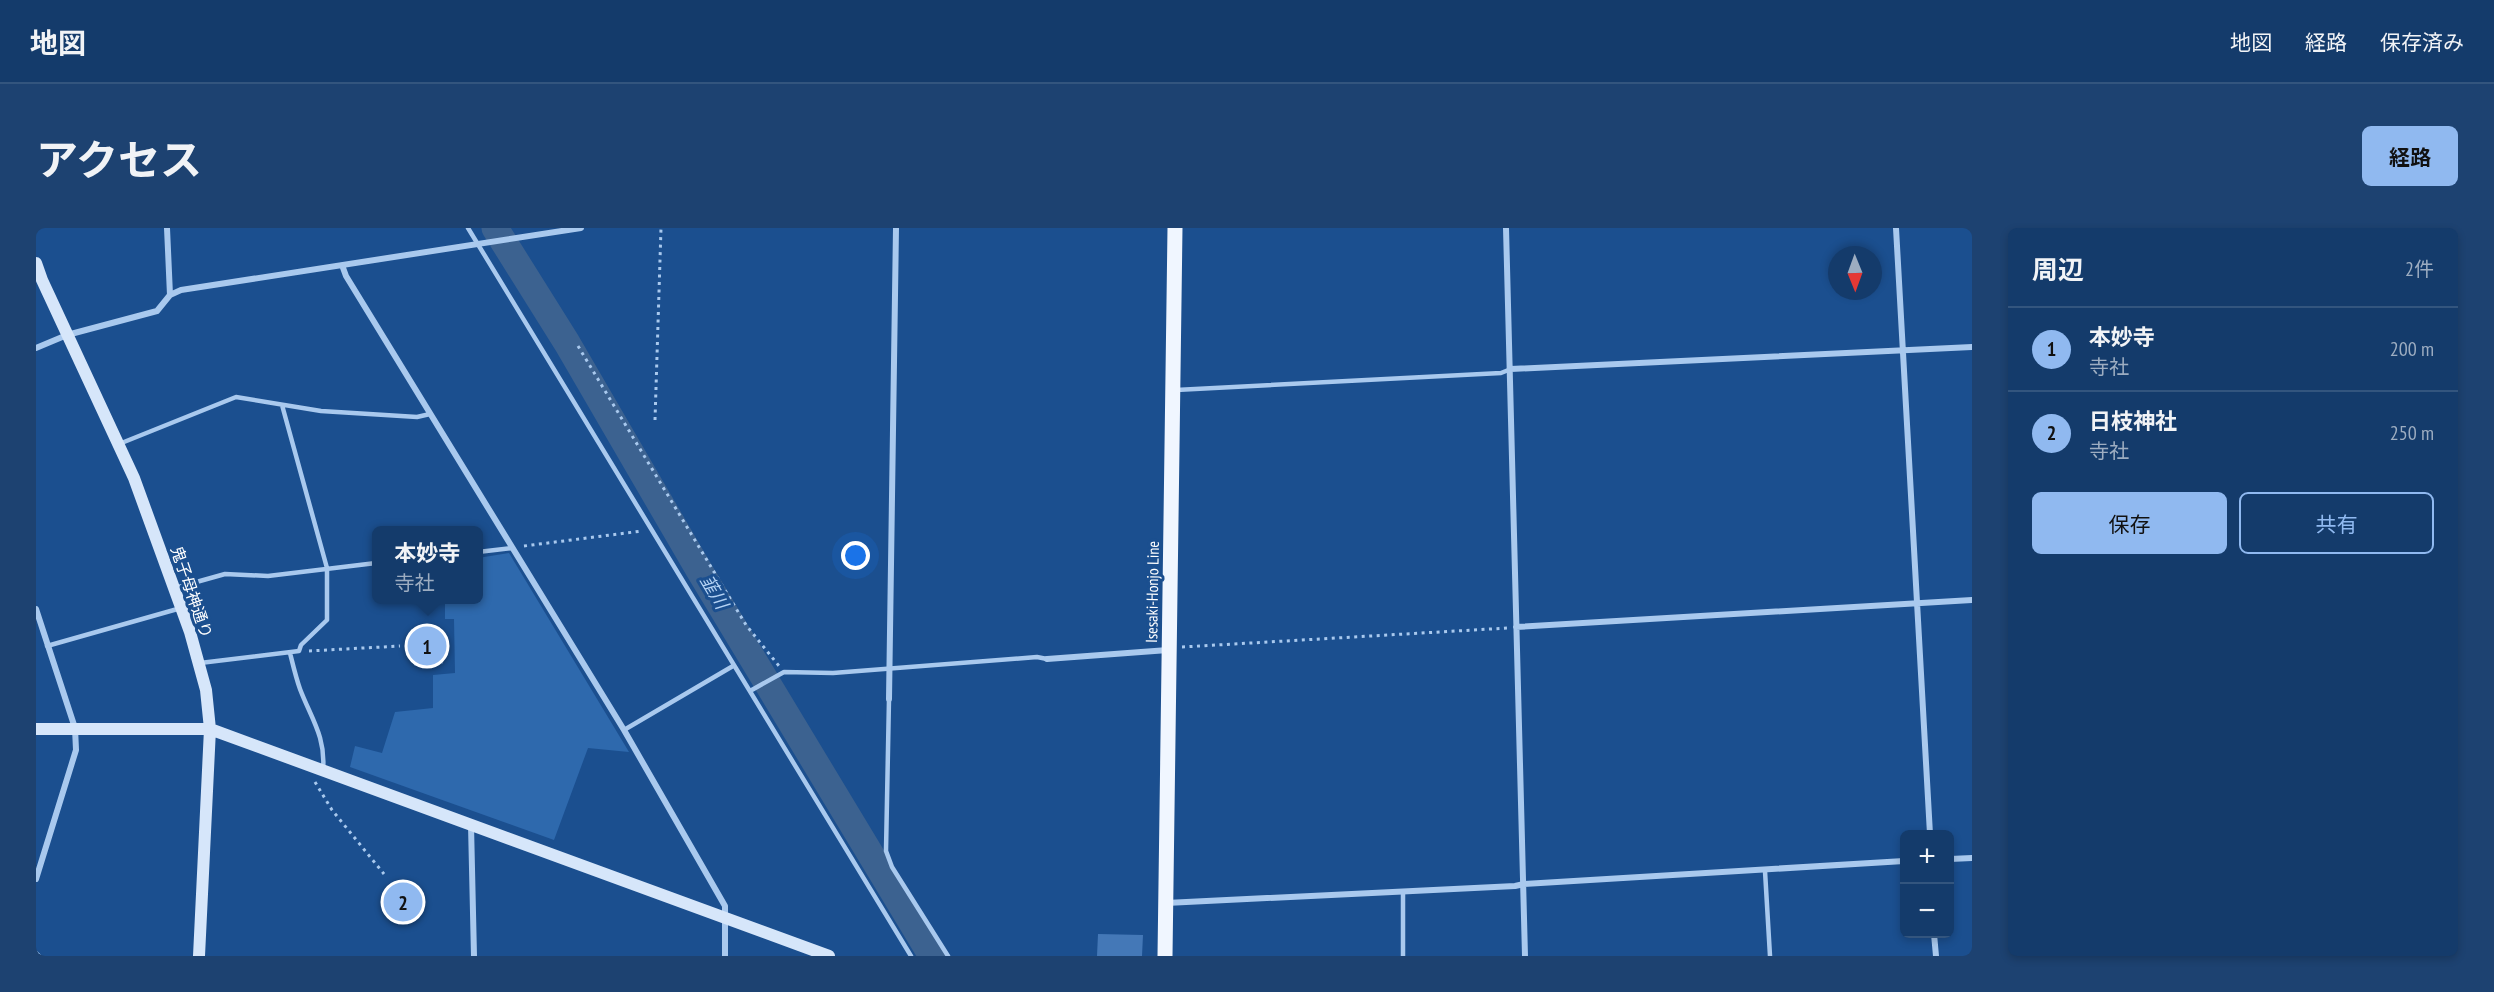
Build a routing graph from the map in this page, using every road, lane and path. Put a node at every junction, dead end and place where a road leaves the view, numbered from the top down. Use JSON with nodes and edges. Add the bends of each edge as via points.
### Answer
{"nodes":[{"id":1,"x":166,"y":228,"type":"edge"},
{"id":2,"x":468,"y":228,"type":"edge"},
{"id":3,"x":581,"y":228,"type":"edge"},
{"id":4,"x":661,"y":228,"type":"edge"},
{"id":5,"x":896,"y":228,"type":"edge"},
{"id":6,"x":1175,"y":228,"type":"edge"},
{"id":7,"x":1506,"y":228,"type":"edge"},
{"id":8,"x":1896,"y":228,"type":"edge"},
{"id":9,"x":481,"y":244,"type":"junction"},
{"id":10,"x":36,"y":263,"type":"edge"},
{"id":11,"x":342,"y":265,"type":"junction"},
{"id":12,"x":170,"y":295,"type":"junction"},
{"id":13,"x":67,"y":335,"type":"junction"},
{"id":14,"x":578,"y":346,"type":"dead end"},
{"id":15,"x":1972,"y":347,"type":"edge"},
{"id":16,"x":36,"y":348,"type":"edge"},
{"id":17,"x":1904,"y":352,"type":"junction"},
{"id":18,"x":1511,"y":369,"type":"junction"},
{"id":19,"x":1173,"y":390,"type":"junction"},
{"id":20,"x":282,"y":405,"type":"junction"},
{"id":21,"x":429,"y":414,"type":"junction"},
{"id":22,"x":655,"y":420,"type":"dead end"},
{"id":23,"x":119,"y":445,"type":"junction"},
{"id":24,"x":651,"y":529,"type":"junction"},
{"id":25,"x":513,"y":548,"type":"junction"},
{"id":26,"x":483,"y":551,"type":"edge"},
{"id":27,"x":372,"y":563,"type":"edge"},
{"id":28,"x":327,"y":568,"type":"junction"},
{"id":29,"x":174,"y":588,"type":"junction"},
{"id":30,"x":1972,"y":600,"type":"edge"},
{"id":31,"x":1917,"y":603,"type":"junction"},
{"id":32,"x":181,"y":608,"type":"junction"},
{"id":33,"x":36,"y":609,"type":"edge"},
{"id":34,"x":1516,"y":627,"type":"junction"},
{"id":35,"x":47,"y":646,"type":"junction"},
{"id":36,"x":400,"y":646,"type":"dead end"},
{"id":37,"x":1169,"y":650,"type":"junction"},
{"id":38,"x":299,"y":651,"type":"junction"},
{"id":39,"x":290,"y":653,"type":"junction"},
{"id":40,"x":1047,"y":659,"type":"joint"},
{"id":41,"x":199,"y":664,"type":"junction"},
{"id":42,"x":733,"y":666,"type":"junction"},
{"id":43,"x":889,"y":669,"type":"junction"},
{"id":44,"x":784,"y":672,"type":"junction"},
{"id":45,"x":752,"y":690,"type":"junction"},
{"id":46,"x":889,"y":699,"type":"joint"},
{"id":47,"x":75,"y":728,"type":"junction"},
{"id":48,"x":36,"y":729,"type":"edge"},
{"id":49,"x":210,"y":729,"type":"junction"},
{"id":50,"x":624,"y":730,"type":"junction"},
{"id":51,"x":319,"y":768,"type":"junction"},
{"id":52,"x":471,"y":825,"type":"junction"},
{"id":53,"x":1930,"y":830,"type":"edge"},
{"id":54,"x":1972,"y":858,"type":"edge"},
{"id":55,"x":1954,"y":859,"type":"edge"},
{"id":56,"x":1900,"y":861,"type":"edge"},
{"id":57,"x":1765,"y":871,"type":"junction"},
{"id":58,"x":384,"y":874,"type":"dead end"},
{"id":59,"x":36,"y":879,"type":"edge"},
{"id":60,"x":1524,"y":884,"type":"junction"},
{"id":61,"x":1403,"y":892,"type":"junction"},
{"id":62,"x":1166,"y":903,"type":"junction"},
{"id":63,"x":724,"y":916,"type":"junction"},
{"id":64,"x":1935,"y":938,"type":"edge"},
{"id":65,"x":199,"y":956,"type":"edge"},
{"id":66,"x":474,"y":956,"type":"edge"},
{"id":67,"x":724,"y":956,"type":"edge"},
{"id":68,"x":829,"y":956,"type":"edge"},
{"id":69,"x":911,"y":956,"type":"edge"},
{"id":70,"x":948,"y":956,"type":"edge"},
{"id":71,"x":1165,"y":956,"type":"edge"},
{"id":72,"x":1403,"y":956,"type":"edge"},
{"id":73,"x":1525,"y":956,"type":"edge"},
{"id":74,"x":1770,"y":956,"type":"edge"},
{"id":75,"x":1936,"y":956,"type":"edge"}],
"edges":[{"from":1,"to":12,"type":"street"},
{"from":2,"to":9,"type":"lane"},
{"from":3,"to":9,"type":"street"},
{"from":4,"to":22,"type":"path"},
{"from":5,"to":43,"type":"street"},
{"from":6,"to":19,"type":"main road","name":"Isesaki-Honjo Line"},
{"from":7,"to":18,"type":"street"},
{"from":8,"to":17,"type":"street"},
{"from":9,"to":11,"type":"street"},
{"from":9,"to":24,"type":"lane"},
{"from":10,"to":13,"type":"street","name":"鬼子母神通り"},
{"from":11,"to":12,"type":"street","via":[[181,290]]},
{"from":11,"to":21,"type":"street"},
{"from":12,"to":13,"type":"street","via":[[157,311]]},
{"from":13,"to":16,"type":"street"},
{"from":13,"to":23,"type":"street","name":"鬼子母神通り"},
{"from":14,"to":44,"type":"path","via":[[746,625]]},
{"from":15,"to":17,"type":"street"},
{"from":17,"to":18,"type":"street"},
{"from":17,"to":31,"type":"street"},
{"from":18,"to":19,"type":"lane","via":[[1501,373]]},
{"from":18,"to":34,"type":"street"},
{"from":19,"to":37,"type":"main road","name":"Isesaki-Honjo Line"},
{"from":20,"to":21,"type":"lane","via":[[389,416]]},
{"from":20,"to":23,"type":"lane","via":[[236,397]]},
{"from":20,"to":28,"type":"lane"},
{"from":21,"to":25,"type":"street"},
{"from":23,"to":29,"type":"street","name":"鬼子母神通り"},
{"from":24,"to":25,"type":"path"},
{"from":24,"to":42,"type":"lane"},
{"from":25,"to":26,"type":"lane"},
{"from":25,"to":50,"type":"street"},
{"from":27,"to":28,"type":"lane"},
{"from":28,"to":29,"type":"lane","via":[[268,576],[225,574]]},
{"from":28,"to":38,"type":"lane","via":[[327,620]]},
{"from":29,"to":32,"type":"street","name":"鬼子母神通り"},
{"from":30,"to":31,"type":"street"},
{"from":31,"to":34,"type":"street"},
{"from":31,"to":53,"type":"street"},
{"from":32,"to":35,"type":"lane"},
{"from":32,"to":41,"type":"street","name":"鬼子母神通り"},
{"from":33,"to":35,"type":"street"},
{"from":34,"to":37,"type":"path"},
{"from":34,"to":60,"type":"street"},
{"from":35,"to":47,"type":"street"},
{"from":36,"to":38,"type":"path"},
{"from":37,"to":40,"type":"street"},
{"from":37,"to":62,"type":"main road","name":"Isesaki-Honjo Line"},
{"from":38,"to":39,"type":"lane"},
{"from":39,"to":41,"type":"lane"},
{"from":39,"to":51,"type":"lane","via":[[300,690],[316,723],[324,755]]},
{"from":40,"to":43,"type":"lane"},
{"from":41,"to":49,"type":"street","name":"鬼子母神通り"},
{"from":42,"to":45,"type":"lane"},
{"from":42,"to":50,"type":"lane"},
{"from":43,"to":44,"type":"lane"},
{"from":43,"to":46,"type":"street"},
{"from":44,"to":45,"type":"lane"},
{"from":45,"to":69,"type":"lane"},
{"from":46,"to":70,"type":"lane","via":[[886,851]]},
{"from":47,"to":48,"type":"street"},
{"from":47,"to":49,"type":"street"},
{"from":47,"to":59,"type":"street","via":[[76,750]]},
{"from":49,"to":51,"type":"street"},
{"from":49,"to":65,"type":"street","name":"鬼子母神通り"},
{"from":50,"to":63,"type":"street","via":[[725,906]]},
{"from":51,"to":52,"type":"street"},
{"from":51,"to":58,"type":"path","via":[[313,777],[332,810]]},
{"from":52,"to":63,"type":"street"},
{"from":52,"to":66,"type":"street"},
{"from":54,"to":55,"type":"street"},
{"from":56,"to":57,"type":"street"},
{"from":57,"to":60,"type":"street"},
{"from":57,"to":74,"type":"lane"},
{"from":60,"to":61,"type":"street"},
{"from":60,"to":73,"type":"street"},
{"from":61,"to":62,"type":"street"},
{"from":61,"to":72,"type":"lane"},
{"from":62,"to":71,"type":"main road","name":"Isesaki-Honjo Line"},
{"from":63,"to":67,"type":"street"},
{"from":63,"to":68,"type":"street"},
{"from":64,"to":75,"type":"street"}]}
